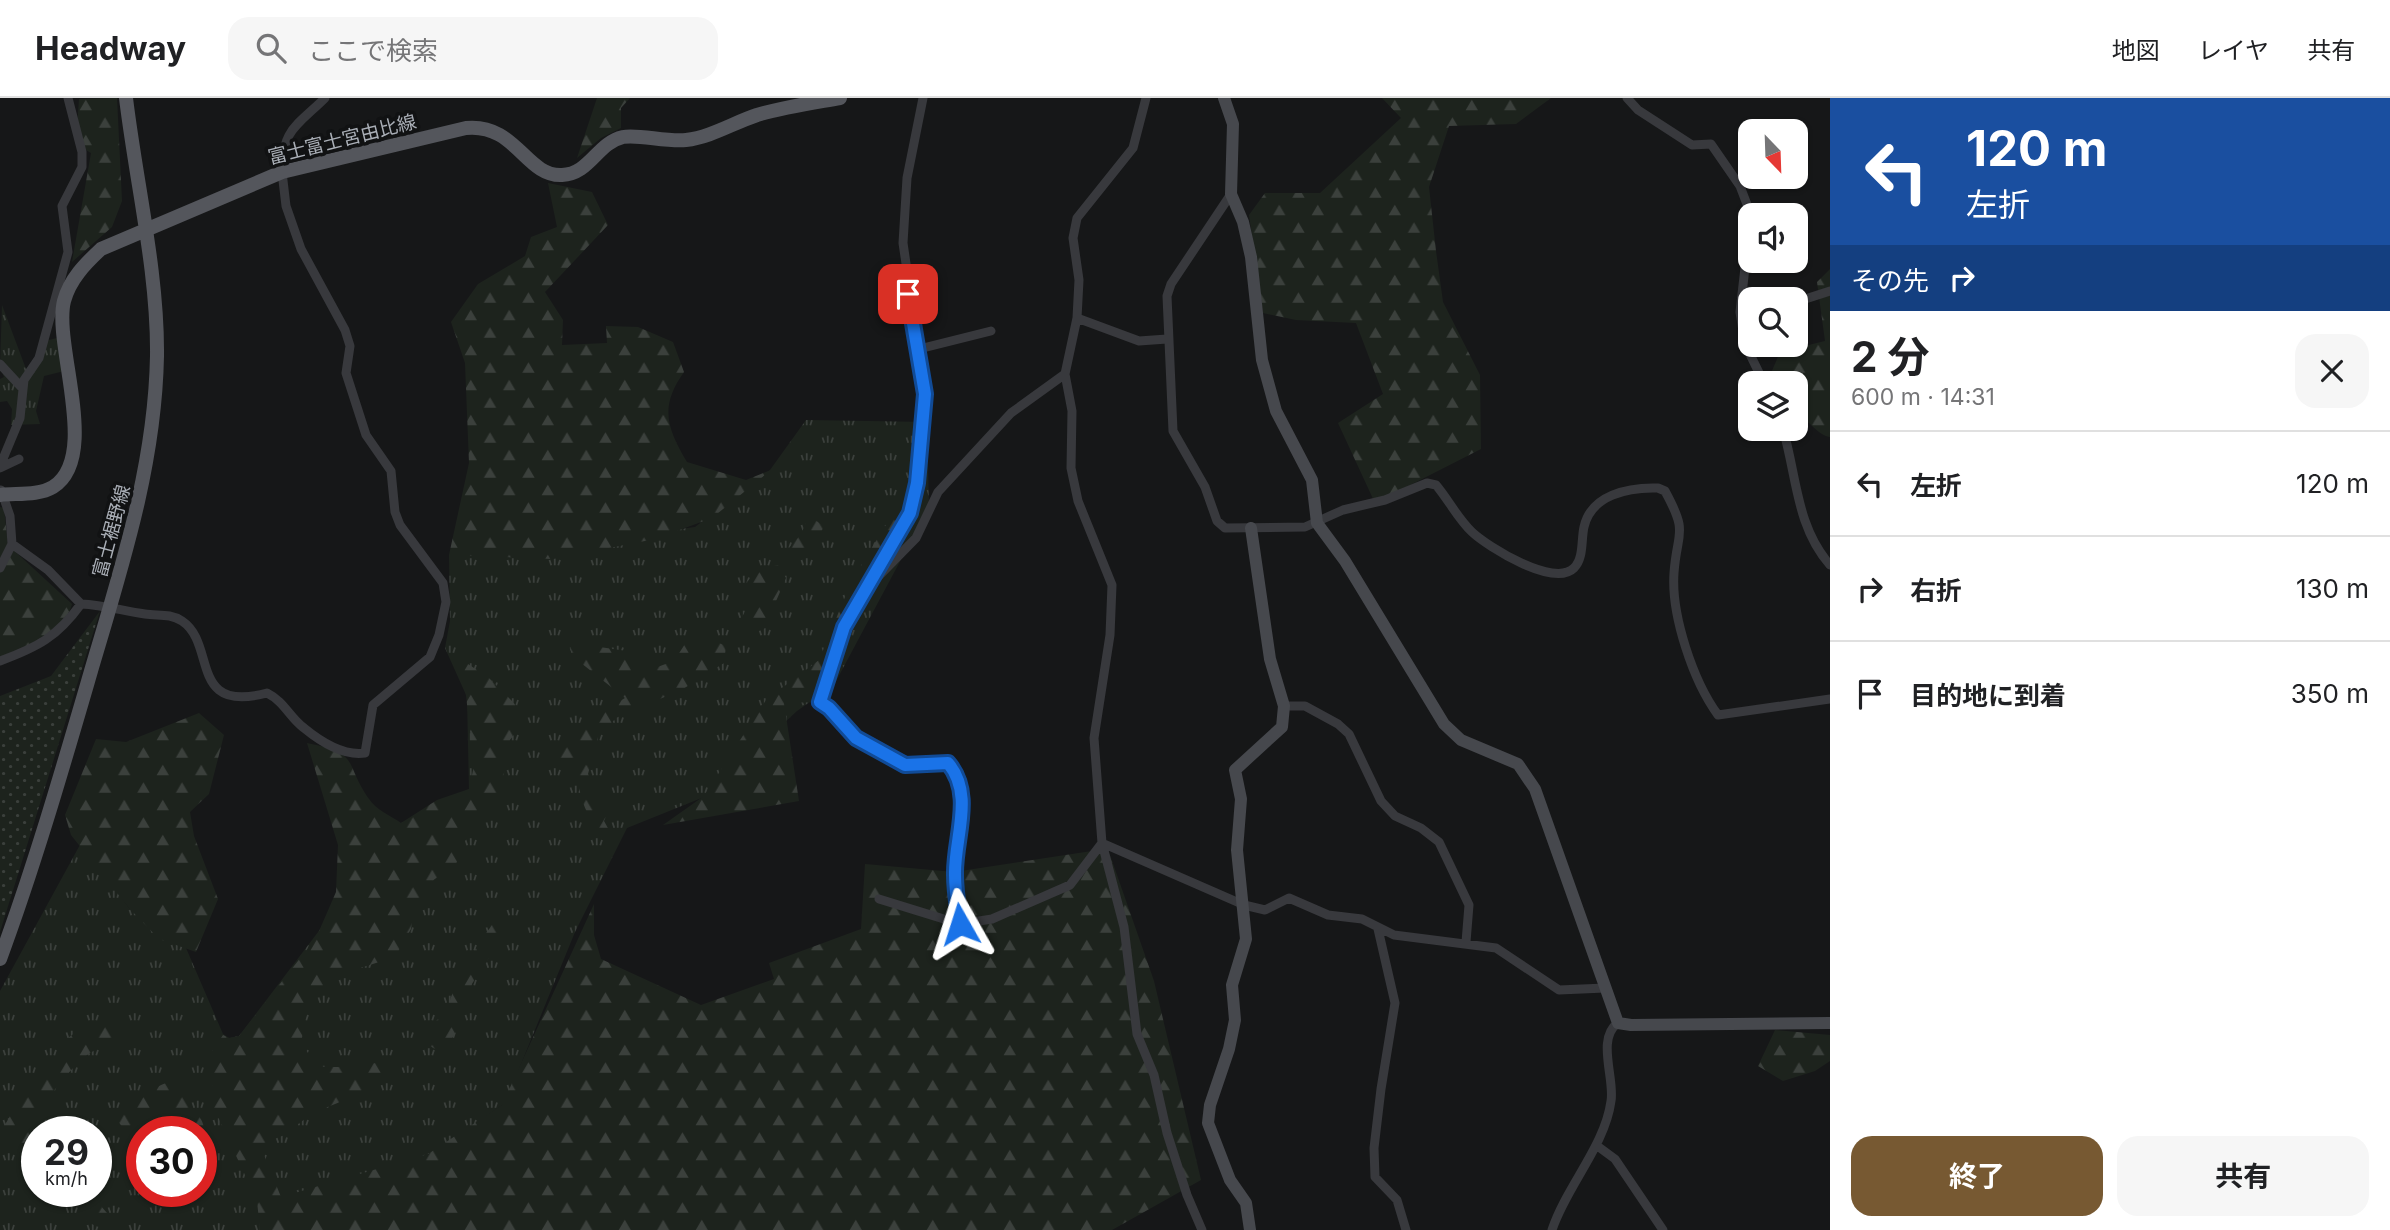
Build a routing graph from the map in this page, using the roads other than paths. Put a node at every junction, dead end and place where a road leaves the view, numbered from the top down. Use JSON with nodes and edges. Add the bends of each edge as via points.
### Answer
{"nodes":[{"id":1,"x":68,"y":98,"type":"edge"},
{"id":2,"x":126,"y":98,"type":"edge"},
{"id":3,"x":325,"y":98,"type":"edge"},
{"id":4,"x":840,"y":98,"type":"edge"},
{"id":5,"x":923,"y":98,"type":"edge"},
{"id":6,"x":1146,"y":98,"type":"edge"},
{"id":7,"x":1224,"y":98,"type":"edge"},
{"id":8,"x":1627,"y":98,"type":"edge"},
{"id":9,"x":283,"y":172,"type":"junction"},
{"id":10,"x":1231,"y":194,"type":"junction"},
{"id":11,"x":1746,"y":203,"type":"edge"},
{"id":12,"x":144,"y":231,"type":"junction"},
{"id":13,"x":1830,"y":291,"type":"edge"},
{"id":14,"x":1808,"y":298,"type":"edge"},
{"id":15,"x":1077,"y":317,"type":"junction"},
{"id":16,"x":991,"y":331,"type":"dead end"},
{"id":17,"x":1167,"y":339,"type":"junction"},
{"id":18,"x":919,"y":349,"type":"junction"},
{"id":19,"x":0,"y":364,"type":"edge"},
{"id":20,"x":1065,"y":374,"type":"junction"},
{"id":21,"x":23,"y":389,"type":"junction"},
{"id":22,"x":1787,"y":441,"type":"edge"},
{"id":23,"x":19,"y":459,"type":"dead end"},
{"id":24,"x":0,"y":467,"type":"edge"},
{"id":25,"x":1,"y":493,"type":"edge"},
{"id":26,"x":1317,"y":523,"type":"junction"},
{"id":27,"x":1251,"y":528,"type":"junction"},
{"id":28,"x":12,"y":544,"type":"junction"},
{"id":29,"x":1830,"y":565,"type":"edge"},
{"id":30,"x":0,"y":568,"type":"edge"},
{"id":31,"x":866,"y":589,"type":"junction"},
{"id":32,"x":81,"y":604,"type":"junction"},
{"id":33,"x":110,"y":606,"type":"junction"},
{"id":34,"x":0,"y":661,"type":"edge"},
{"id":35,"x":1830,"y":699,"type":"edge"},
{"id":36,"x":1284,"y":706,"type":"junction"},
{"id":37,"x":1102,"y":843,"type":"junction"},
{"id":38,"x":879,"y":899,"type":"dead end"},
{"id":39,"x":1244,"y":905,"type":"junction"},
{"id":40,"x":960,"y":924,"type":"junction"},
{"id":41,"x":1378,"y":929,"type":"junction"},
{"id":42,"x":1466,"y":942,"type":"junction"},
{"id":43,"x":0,"y":958,"type":"edge"},
{"id":44,"x":1605,"y":988,"type":"junction"},
{"id":45,"x":1618,"y":1023,"type":"junction"},
{"id":46,"x":1830,"y":1023,"type":"edge"},
{"id":47,"x":1596,"y":1145,"type":"junction"},
{"id":48,"x":1202,"y":1230,"type":"edge"},
{"id":49,"x":1250,"y":1230,"type":"edge"},
{"id":50,"x":1406,"y":1230,"type":"edge"},
{"id":51,"x":1552,"y":1230,"type":"edge"},
{"id":52,"x":1663,"y":1230,"type":"edge"}],
"edges":[{"from":1,"to":21,"type":"street","via":[[82,167],[62,206],[68,252],[39,358]]},
{"from":2,"to":12,"type":"main road","name":"富士裾野線"},
{"from":3,"to":9,"type":"street","via":[[289,132],[283,144]]},
{"from":4,"to":9,"type":"main road","name":"富士富士宮由比線","via":[[758,115],[688,140],[621,138],[608,144],[586,167],[566,175],[542,169],[501,134],[478,127]]},
{"from":5,"to":18,"type":"street","via":[[907,178],[903,243]]},
{"from":6,"to":15,"type":"street","via":[[1133,148],[1077,218],[1073,238],[1079,280]]},
{"from":7,"to":10,"type":"street","via":[[1233,124]]},
{"from":8,"to":11,"type":"street","via":[[1692,145],[1711,144]]},
{"from":9,"to":12,"type":"main road","name":"富士富士宮由比線"},
{"from":9,"to":33,"type":"street","via":[[286,206],[301,249],[345,330],[350,346],[346,373],[366,435],[391,471],[400,525],[443,583],[446,602],[439,635],[421,667],[373,705],[365,752],[350,755],[304,728],[267,693],[239,698],[216,687],[202,666],[199,643],[180,620]]},
{"from":10,"to":17,"type":"street","via":[[1171,285]]},
{"from":10,"to":26,"type":"street","via":[[1251,257],[1262,360],[1276,411],[1312,480]]},
{"from":12,"to":25,"type":"main road","name":"富士富士宮由比線","via":[[101,249],[83,265],[65,298],[62,330],[75,410],[68,466],[62,478],[44,491]]},
{"from":12,"to":33,"type":"main road","name":"富士裾野線","via":[[156,317],[153,427],[141,499]]},
{"from":13,"to":14,"type":"street"},
{"from":15,"to":17,"type":"street","via":[[1139,341]]},
{"from":15,"to":20,"type":"street"},
{"from":16,"to":18,"type":"street"},
{"from":17,"to":27,"type":"street","via":[[1173,430],[1205,487],[1217,521],[1225,528]]},
{"from":18,"to":31,"type":"street","via":[[925,394],[917,483],[910,513]]},
{"from":19,"to":21,"type":"street"},
{"from":20,"to":31,"type":"street","via":[[1011,412],[938,492],[916,538]]},
{"from":20,"to":37,"type":"street","via":[[1072,411],[1074,479],[1112,584],[1111,635],[1094,738]]},
{"from":21,"to":24,"type":"street","via":[[20,418]]},
{"from":22,"to":29,"type":"street","via":[[1801,518],[1811,541]]},
{"from":23,"to":24,"type":"street"},
{"from":25,"to":28,"type":"street","via":[[10,516]]},
{"from":26,"to":27,"type":"street"},
{"from":26,"to":35,"type":"street","via":[[1427,483],[1436,485],[1472,532],[1506,554],[1525,566],[1567,572],[1580,556],[1584,526],[1596,502],[1658,488],[1665,491],[1680,521],[1682,538],[1674,573],[1678,609],[1699,687],[1718,715]]},
{"from":26,"to":44,"type":"street","via":[[1444,724],[1461,740],[1518,764],[1535,789]]},
{"from":27,"to":36,"type":"street","via":[[1270,659]]},
{"from":28,"to":30,"type":"street"},
{"from":28,"to":32,"type":"street","via":[[48,570]]},
{"from":31,"to":40,"type":"street","via":[[844,627],[820,702],[856,738],[905,765],[948,763],[956,773],[962,797],[954,872]]},
{"from":32,"to":33,"type":"street"},
{"from":32,"to":34,"type":"street","via":[[55,635]]},
{"from":33,"to":43,"type":"main road","name":"富士裾野線","via":[[34,861]]},
{"from":36,"to":39,"type":"street","via":[[1282,727],[1235,770],[1241,799],[1237,850]]},
{"from":36,"to":42,"type":"street","via":[[1305,706],[1338,724],[1349,734],[1381,801],[1395,816],[1439,842],[1469,905]]},
{"from":37,"to":39,"type":"street"},
{"from":37,"to":40,"type":"street","via":[[1070,885],[992,919]]},
{"from":37,"to":48,"type":"street","via":[[1124,927],[1137,1034]]},
{"from":38,"to":40,"type":"street"},
{"from":39,"to":41,"type":"street","via":[[1265,910],[1289,898],[1328,915],[1362,919]]},
{"from":39,"to":49,"type":"street","via":[[1246,939],[1232,985],[1235,1020],[1208,1123],[1230,1180],[1246,1203]]},
{"from":41,"to":42,"type":"street","via":[[1418,940]]},
{"from":41,"to":50,"type":"street","via":[[1395,1003],[1374,1148],[1375,1177],[1397,1200]]},
{"from":42,"to":44,"type":"street","via":[[1508,954],[1559,990]]},
{"from":44,"to":45,"type":"street"},
{"from":45,"to":46,"type":"street"},
{"from":45,"to":47,"type":"street","via":[[1612,1026],[1607,1044],[1612,1101]]},
{"from":47,"to":51,"type":"street"},
{"from":47,"to":52,"type":"street","via":[[1615,1159]]}]}
